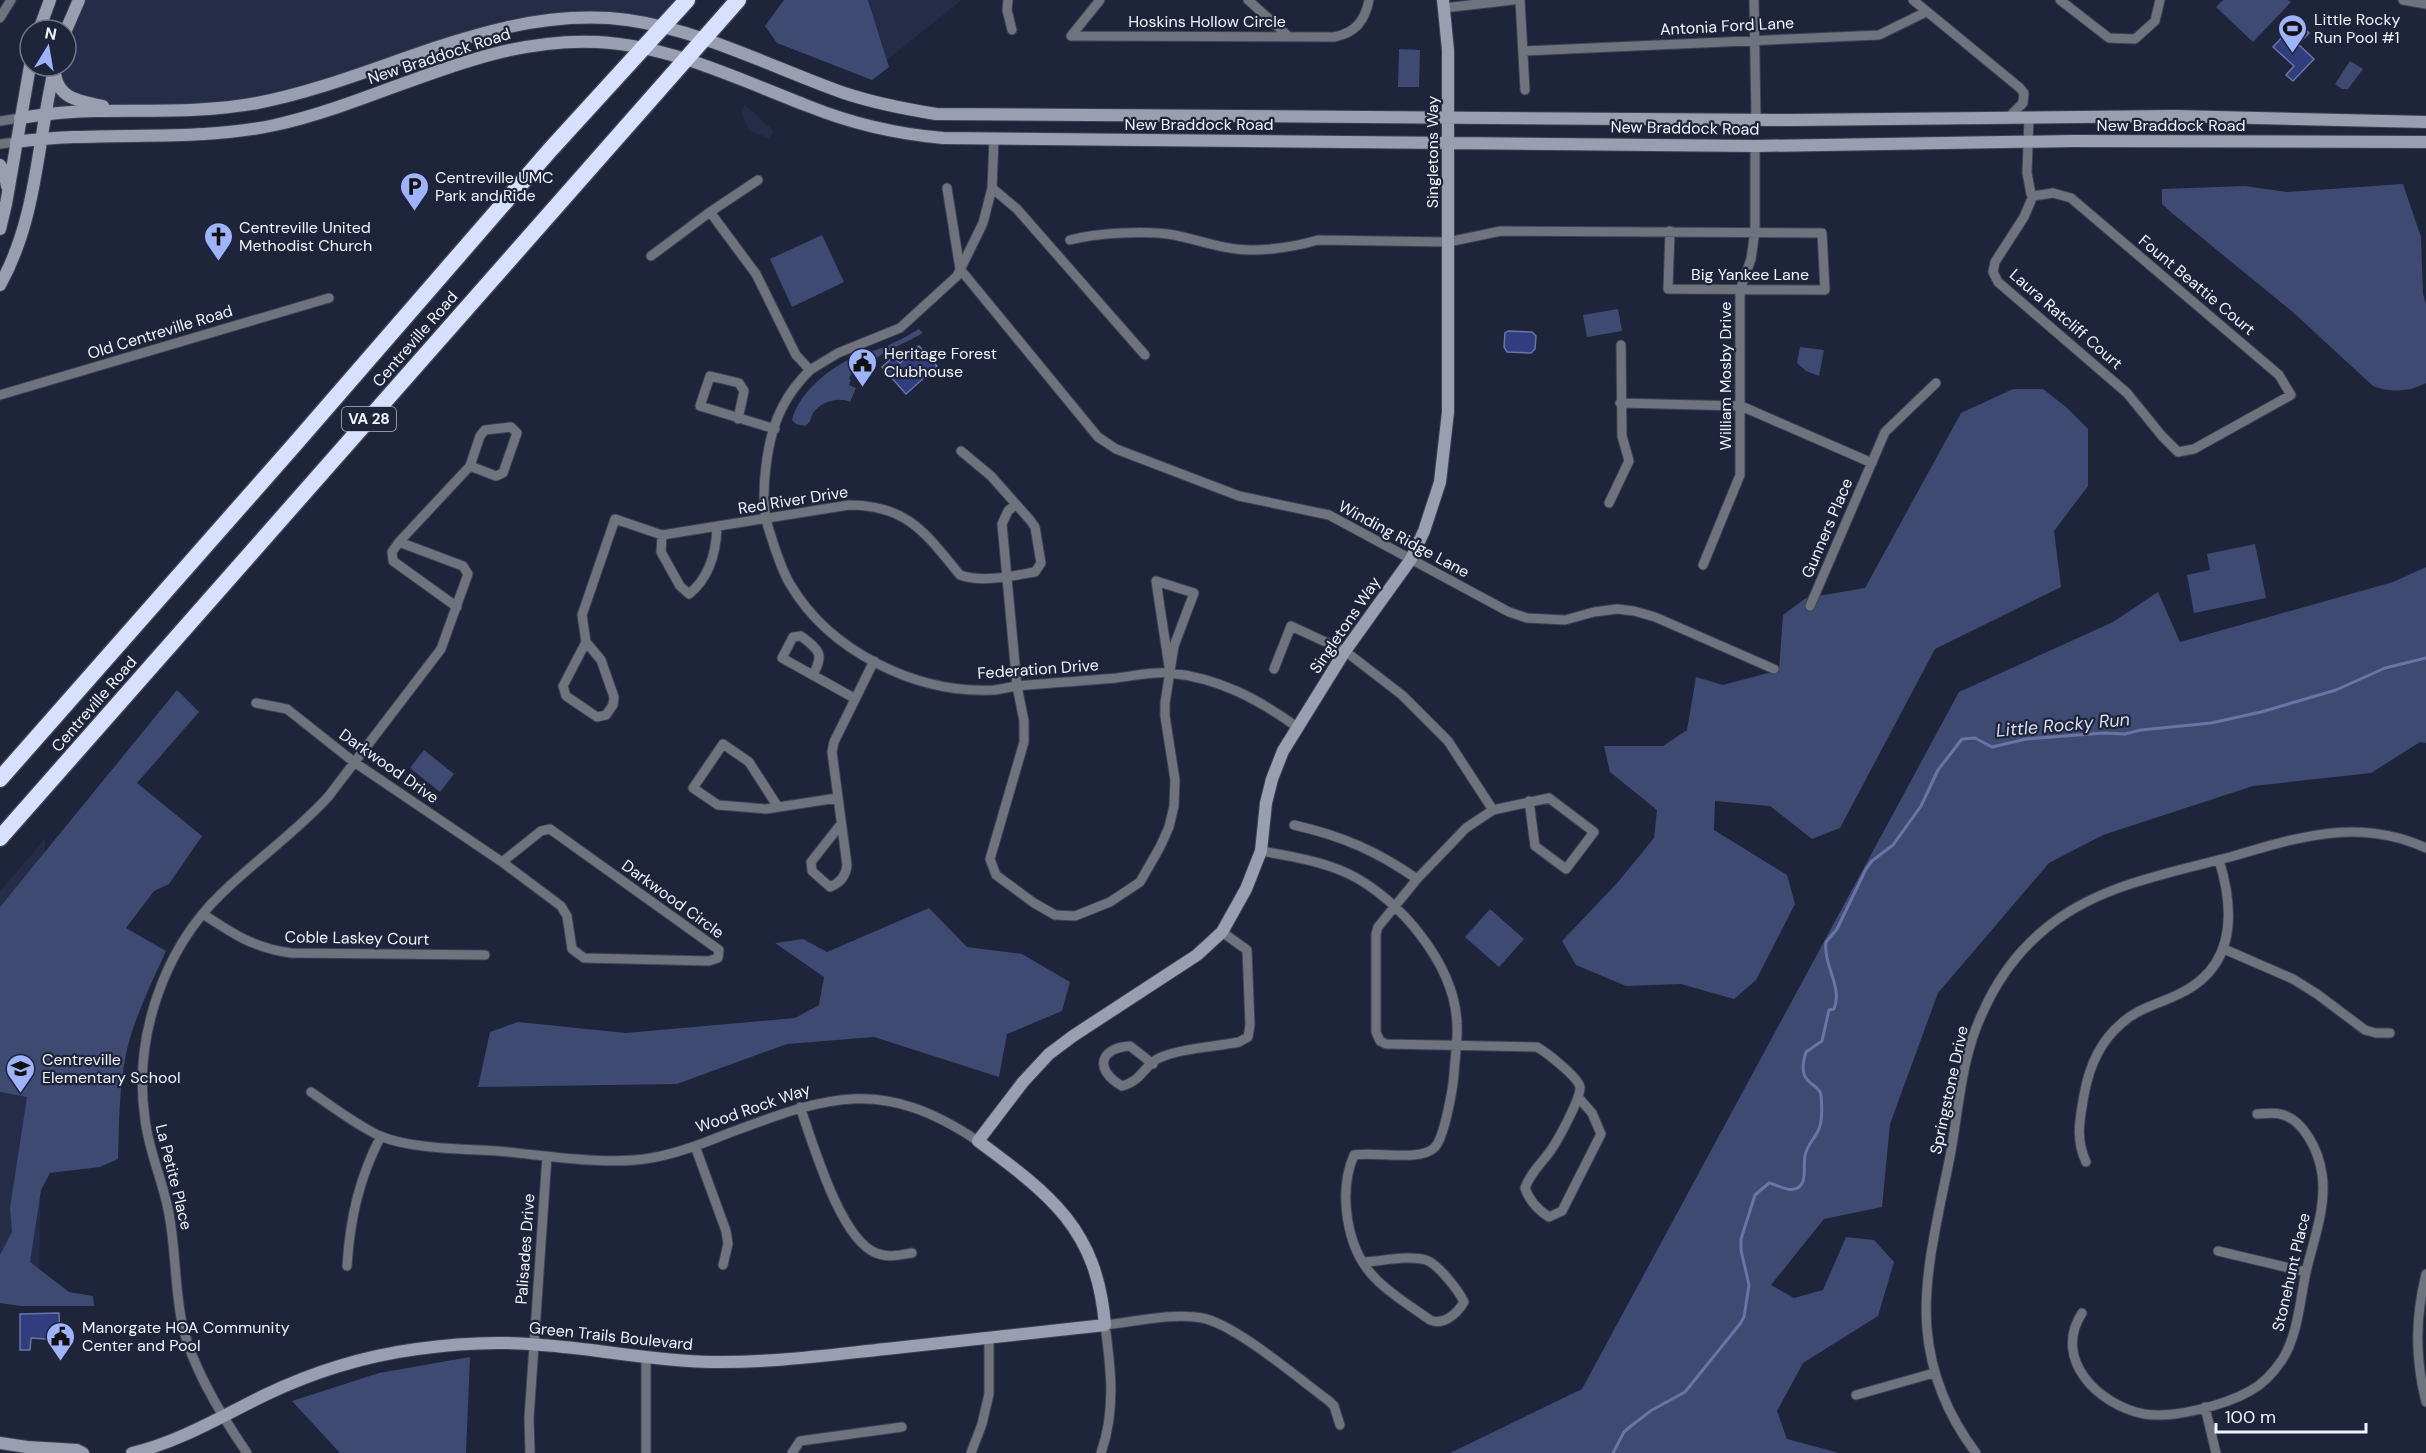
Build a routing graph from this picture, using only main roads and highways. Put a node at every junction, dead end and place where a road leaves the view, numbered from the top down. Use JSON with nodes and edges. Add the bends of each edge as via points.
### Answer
{"nodes":[{"id":1,"x":687,"y":0,"type":"edge"},
{"id":2,"x":738,"y":0,"type":"edge"},
{"id":3,"x":0,"y":779,"type":"edge"},
{"id":4,"x":0,"y":838,"type":"edge"}],
"edges":[{"from":1,"to":3,"type":"highway","name":"Centreville Road","number":"VA 28","via":[[522,182]]},
{"from":2,"to":4,"type":"highway","name":"Centreville Road","number":"VA 28"}]}
